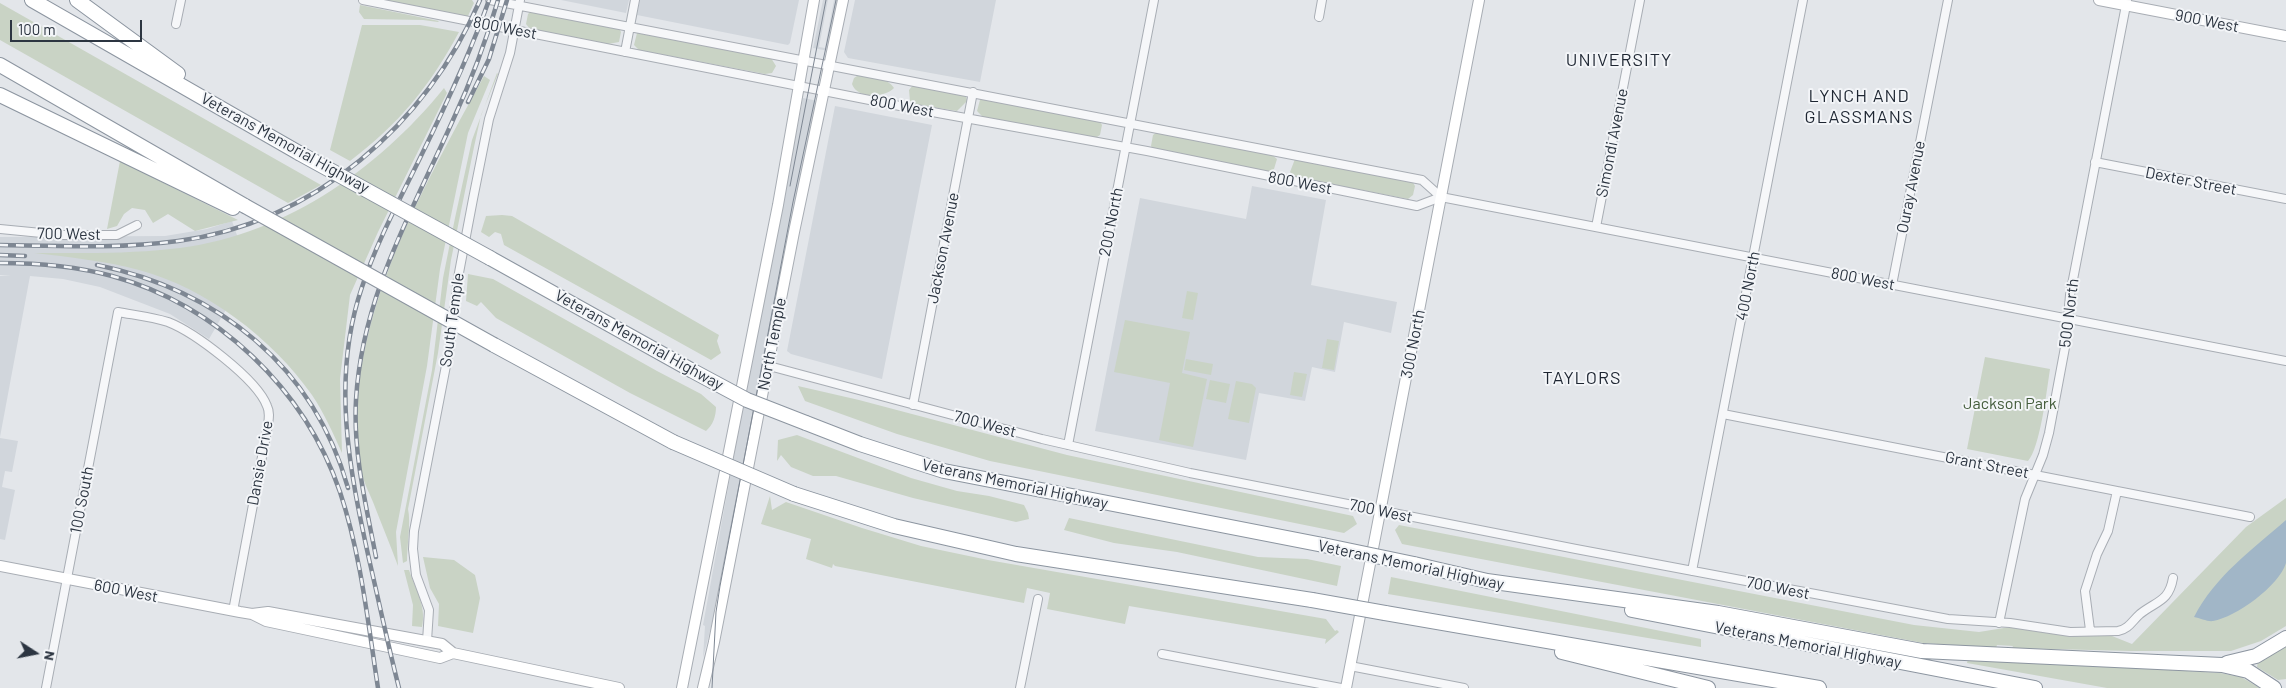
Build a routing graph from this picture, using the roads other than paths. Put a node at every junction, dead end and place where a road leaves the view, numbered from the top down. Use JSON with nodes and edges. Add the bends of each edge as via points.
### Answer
{"nodes":[{"id":1,"x":32,"y":0,"type":"edge"},
{"id":2,"x":77,"y":0,"type":"edge"},
{"id":3,"x":181,"y":0,"type":"edge"},
{"id":4,"x":363,"y":0,"type":"edge"},
{"id":5,"x":490,"y":0,"type":"edge"},
{"id":6,"x":635,"y":0,"type":"edge"},
{"id":7,"x":814,"y":0,"type":"edge"},
{"id":8,"x":843,"y":0,"type":"edge"},
{"id":9,"x":1154,"y":0,"type":"edge"},
{"id":10,"x":1322,"y":0,"type":"edge"},
{"id":11,"x":1479,"y":0,"type":"edge"},
{"id":12,"x":1640,"y":0,"type":"edge"},
{"id":13,"x":1803,"y":0,"type":"edge"},
{"id":14,"x":1948,"y":0,"type":"edge"},
{"id":15,"x":2100,"y":0,"type":"edge"},
{"id":16,"x":373,"y":1,"type":"edge"},
{"id":17,"x":520,"y":3,"type":"edge"},
{"id":18,"x":2126,"y":3,"type":"edge"},
{"id":19,"x":1319,"y":17,"type":"dead end"},
{"id":20,"x":176,"y":24,"type":"dead end"},
{"id":21,"x":630,"y":26,"type":"junction"},
{"id":22,"x":514,"y":29,"type":"junction"},
{"id":23,"x":2286,"y":36,"type":"edge"},
{"id":24,"x":625,"y":52,"type":"junction"},
{"id":25,"x":802,"y":61,"type":"junction"},
{"id":26,"x":0,"y":65,"type":"edge"},
{"id":27,"x":830,"y":67,"type":"junction"},
{"id":28,"x":797,"y":86,"type":"junction"},
{"id":29,"x":825,"y":91,"type":"junction"},
{"id":30,"x":973,"y":92,"type":"junction"},
{"id":31,"x":0,"y":95,"type":"edge"},
{"id":32,"x":239,"y":118,"type":"junction"},
{"id":33,"x":968,"y":119,"type":"junction"},
{"id":34,"x":1130,"y":124,"type":"junction"},
{"id":35,"x":1125,"y":147,"type":"junction"},
{"id":36,"x":2095,"y":162,"type":"junction"},
{"id":37,"x":1441,"y":197,"type":"junction"},
{"id":38,"x":2286,"y":199,"type":"edge"},
{"id":39,"x":243,"y":209,"type":"junction"},
{"id":40,"x":137,"y":226,"type":"dead end"},
{"id":41,"x":1596,"y":227,"type":"junction"},
{"id":42,"x":0,"y":229,"type":"edge"},
{"id":43,"x":1753,"y":258,"type":"junction"},
{"id":44,"x":1892,"y":285,"type":"junction"},
{"id":45,"x":118,"y":312,"type":"joint"},
{"id":46,"x":2068,"y":318,"type":"junction"},
{"id":47,"x":2286,"y":360,"type":"edge"},
{"id":48,"x":769,"y":366,"type":"junction"},
{"id":49,"x":913,"y":405,"type":"junction"},
{"id":50,"x":1723,"y":414,"type":"junction"},
{"id":51,"x":1068,"y":444,"type":"junction"},
{"id":52,"x":2035,"y":474,"type":"junction"},
{"id":53,"x":2117,"y":491,"type":"junction"},
{"id":54,"x":1380,"y":511,"type":"junction"},
{"id":55,"x":2250,"y":518,"type":"dead end"},
{"id":56,"x":0,"y":566,"type":"edge"},
{"id":57,"x":1692,"y":571,"type":"junction"},
{"id":58,"x":2173,"y":578,"type":"dead end"},
{"id":59,"x":66,"y":579,"type":"junction"},
{"id":60,"x":1487,"y":581,"type":"junction"},
{"id":61,"x":1038,"y":599,"type":"dead end"},
{"id":62,"x":233,"y":611,"type":"junction"},
{"id":63,"x":252,"y":614,"type":"junction"},
{"id":64,"x":2000,"y":623,"type":"junction"},
{"id":65,"x":1472,"y":629,"type":"junction"},
{"id":66,"x":2090,"y":630,"type":"junction"},
{"id":67,"x":2286,"y":638,"type":"edge"},
{"id":68,"x":427,"y":641,"type":"junction"},
{"id":69,"x":453,"y":653,"type":"junction"},
{"id":70,"x":1162,"y":654,"type":"dead end"},
{"id":71,"x":2222,"y":665,"type":"junction"},
{"id":72,"x":1350,"y":666,"type":"junction"},
{"id":73,"x":46,"y":688,"type":"edge"},
{"id":74,"x":619,"y":688,"type":"edge"},
{"id":75,"x":682,"y":688,"type":"edge"},
{"id":76,"x":703,"y":688,"type":"edge"},
{"id":77,"x":1020,"y":688,"type":"edge"},
{"id":78,"x":1341,"y":688,"type":"edge"},
{"id":79,"x":1346,"y":688,"type":"edge"},
{"id":80,"x":1464,"y":688,"type":"edge"},
{"id":81,"x":1708,"y":688,"type":"edge"},
{"id":82,"x":1819,"y":688,"type":"edge"},
{"id":83,"x":2035,"y":688,"type":"edge"},
{"id":84,"x":2274,"y":688,"type":"edge"}],
"edges":[{"from":1,"to":32,"type":"highway","name":"Veterans Memorial Highway"},
{"from":2,"to":32,"type":"highway"},
{"from":3,"to":20,"type":"street"},
{"from":4,"to":16,"type":"street","name":"800 West"},
{"from":5,"to":17,"type":"street","name":"800 West"},
{"from":6,"to":21,"type":"street"},
{"from":7,"to":25,"type":"main road","name":"North Temple"},
{"from":8,"to":27,"type":"main road","name":"North Temple"},
{"from":9,"to":34,"type":"street","name":"200 North"},
{"from":10,"to":19,"type":"street"},
{"from":11,"to":37,"type":"main road","name":"300 North"},
{"from":12,"to":41,"type":"street","name":"Simondi Avenue"},
{"from":13,"to":43,"type":"street","name":"400 North"},
{"from":14,"to":44,"type":"street","name":"Ouray Avenue"},
{"from":15,"to":18,"type":"main road","name":"900 West"},
{"from":16,"to":22,"type":"street","name":"800 West"},
{"from":17,"to":21,"type":"street","name":"800 West"},
{"from":17,"to":22,"type":"street","name":"South Temple"},
{"from":18,"to":23,"type":"main road","name":"900 West"},
{"from":18,"to":36,"type":"street","name":"500 North"},
{"from":21,"to":24,"type":"street"},
{"from":21,"to":25,"type":"street","name":"800 West"},
{"from":22,"to":24,"type":"street","name":"800 West"},
{"from":22,"to":68,"type":"street","name":"South Temple","via":[[489,119],[471,208],[450,345],[414,531],[416,575],[429,610]]},
{"from":24,"to":28,"type":"street","name":"800 West"},
{"from":25,"to":27,"type":"street","name":"800 West"},
{"from":25,"to":28,"type":"main road","name":"North Temple"},
{"from":26,"to":39,"type":"highway"},
{"from":27,"to":29,"type":"main road","name":"North Temple"},
{"from":27,"to":30,"type":"street","name":"800 West"},
{"from":28,"to":29,"type":"street","name":"800 West"},
{"from":28,"to":75,"type":"main road","name":"North Temple","via":[[776,214]]},
{"from":29,"to":33,"type":"street","name":"800 West"},
{"from":29,"to":48,"type":"main road","name":"North Temple"},
{"from":30,"to":33,"type":"street","name":"Jackson Avenue"},
{"from":30,"to":34,"type":"street","name":"800 West"},
{"from":31,"to":39,"type":"highway"},
{"from":32,"to":60,"type":"highway","name":"Veterans Memorial Highway","bridge":true,"via":[[747,400],[860,444],[944,472],[1323,545]]},
{"from":33,"to":35,"type":"street","name":"800 West"},
{"from":33,"to":49,"type":"street","name":"Jackson Avenue"},
{"from":34,"to":35,"type":"street","name":"200 North"},
{"from":34,"to":37,"type":"street","name":"800 West","via":[[1422,180]]},
{"from":35,"to":37,"type":"street","name":"800 West","via":[[1417,206]]},
{"from":35,"to":51,"type":"street","name":"200 North"},
{"from":36,"to":38,"type":"street","name":"Dexter Street"},
{"from":36,"to":46,"type":"street","name":"500 North"},
{"from":37,"to":41,"type":"street","name":"800 West"},
{"from":37,"to":54,"type":"main road","name":"300 North"},
{"from":39,"to":65,"type":"highway","bridge":true,"via":[[673,442],[794,494],[894,526],[1016,554],[1312,600]]},
{"from":40,"to":42,"type":"street","name":"700 West","via":[[117,235],[62,235]]},
{"from":41,"to":43,"type":"street","name":"800 West"},
{"from":43,"to":44,"type":"street","name":"800 West"},
{"from":43,"to":50,"type":"street","name":"400 North"},
{"from":44,"to":46,"type":"street","name":"800 West"},
{"from":45,"to":59,"type":"street","name":"100 South"},
{"from":45,"to":62,"type":"street","name":"Dansie Drive","via":[[162,320],[183,329],[229,362],[254,387],[268,407],[268,425]]},
{"from":46,"to":47,"type":"street","name":"800 West"},
{"from":46,"to":52,"type":"street","name":"500 North","via":[[2049,433]]},
{"from":48,"to":49,"type":"street","name":"700 West"},
{"from":48,"to":76,"type":"main road","name":"North Temple"},
{"from":49,"to":51,"type":"street","name":"700 West"},
{"from":50,"to":52,"type":"street","name":"Grant Street"},
{"from":50,"to":57,"type":"street","name":"400 North"},
{"from":51,"to":54,"type":"street","name":"700 West","via":[[1190,473]]},
{"from":52,"to":53,"type":"street","name":"Grant Street"},
{"from":52,"to":64,"type":"street","name":"500 North","via":[[2023,506]]},
{"from":53,"to":55,"type":"street","name":"Grant Street"},
{"from":53,"to":66,"type":"street","via":[[2108,531],[2085,591]]},
{"from":54,"to":57,"type":"street","name":"700 West"},
{"from":54,"to":72,"type":"main road","name":"300 North"},
{"from":56,"to":59,"type":"main road","name":"600 West"},
{"from":57,"to":64,"type":"street","name":"700 West","via":[[1948,619]]},
{"from":58,"to":66,"type":"street","name":"700 West","via":[[2171,590],[2165,597],[2123,630]]},
{"from":59,"to":62,"type":"main road","name":"600 West"},
{"from":59,"to":73,"type":"street","name":"100 South"},
{"from":60,"to":71,"type":"highway","via":[[1718,613],[1922,651]]},
{"from":60,"to":83,"type":"highway","name":"Veterans Memorial Highway"},
{"from":61,"to":77,"type":"street"},
{"from":62,"to":63,"type":"main road","name":"600 West"},
{"from":63,"to":68,"type":"main road","name":"600 West","via":[[268,612]]},
{"from":63,"to":69,"type":"main road","name":"600 West","via":[[266,621],[440,658]]},
{"from":64,"to":66,"type":"street","name":"700 West","via":[[2070,632]]},
{"from":65,"to":81,"type":"highway"},
{"from":65,"to":82,"type":"highway"},
{"from":67,"to":71,"type":"highway","via":[[2256,656]]},
{"from":68,"to":69,"type":"main road","name":"600 West","via":[[442,644]]},
{"from":69,"to":74,"type":"main road","name":"600 West"},
{"from":70,"to":78,"type":"street"},
{"from":71,"to":84,"type":"highway","via":[[2248,671]]},
{"from":72,"to":79,"type":"main road","name":"300 North"},
{"from":72,"to":80,"type":"street"}]}
